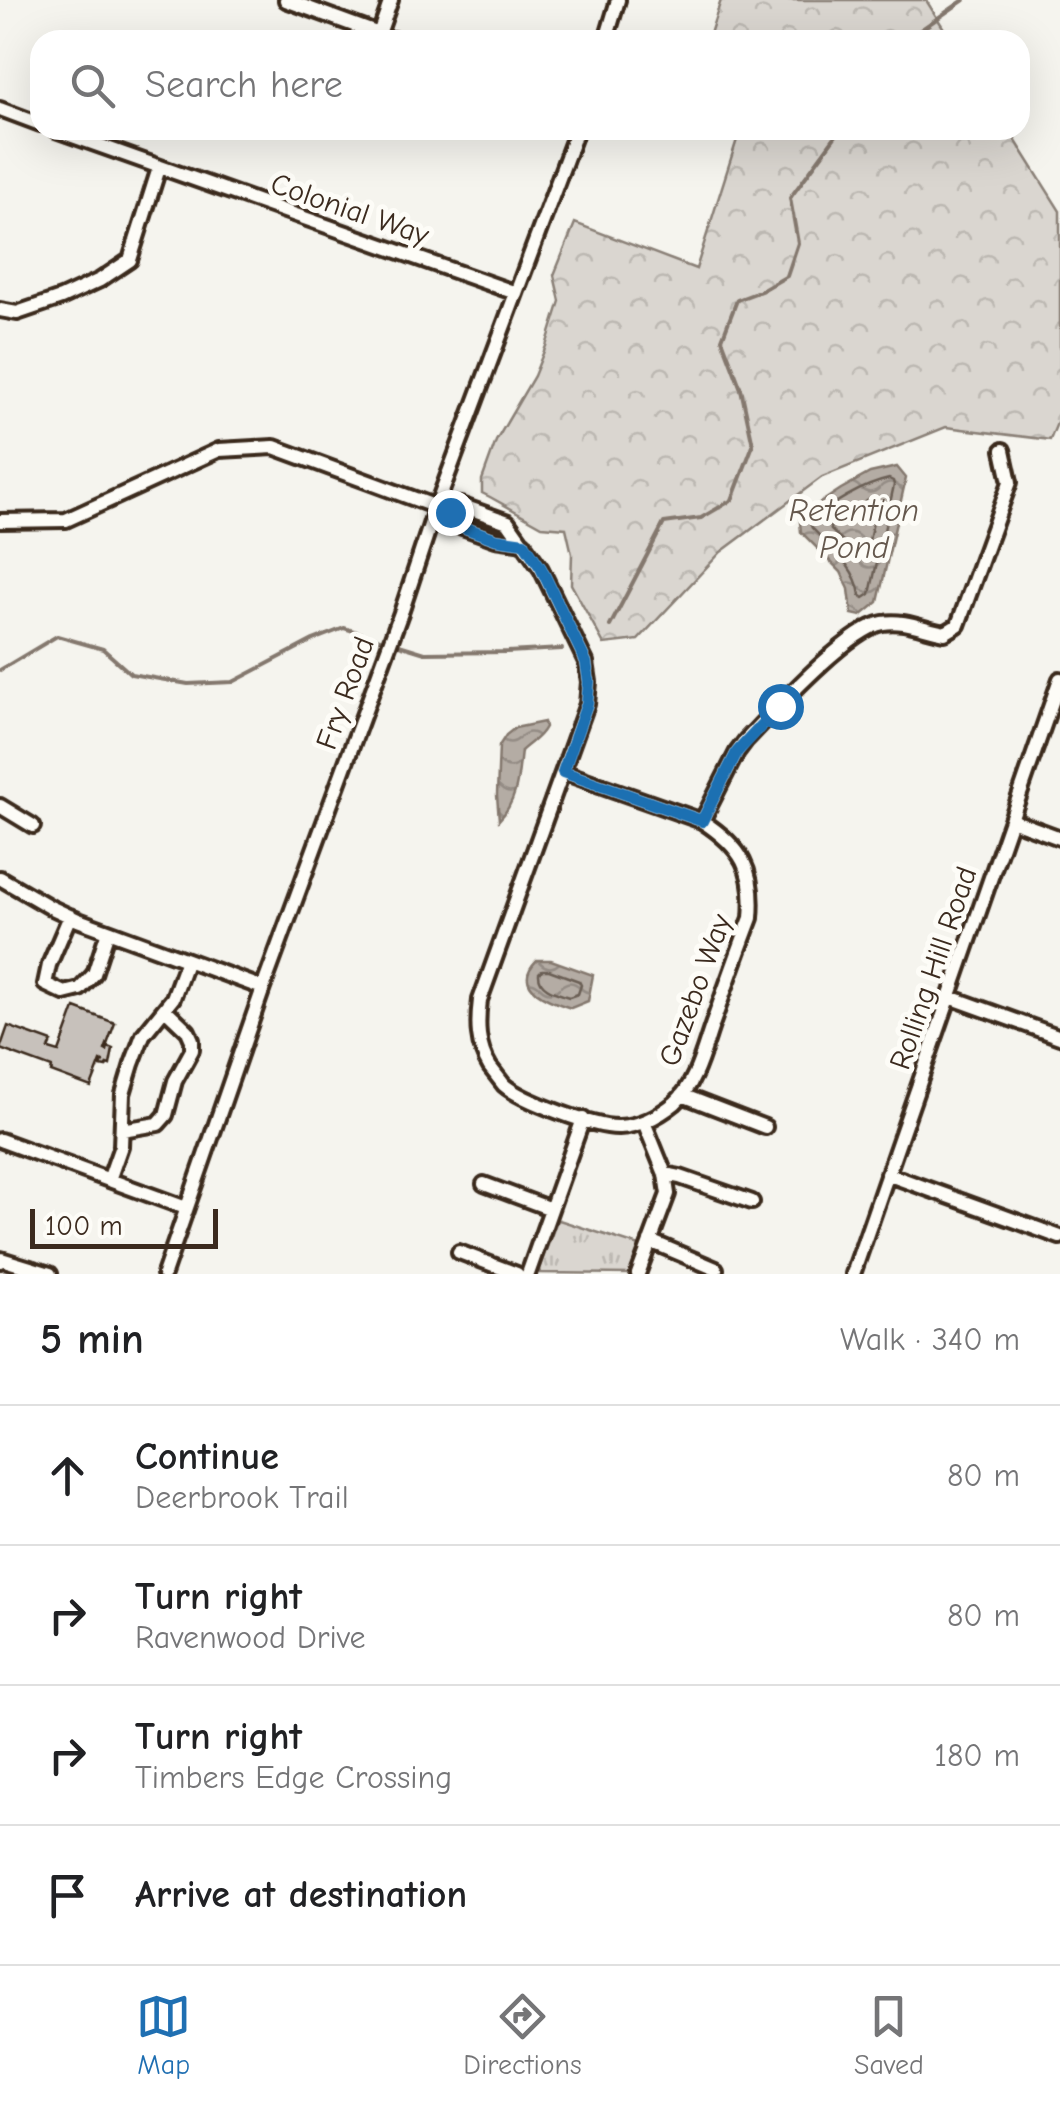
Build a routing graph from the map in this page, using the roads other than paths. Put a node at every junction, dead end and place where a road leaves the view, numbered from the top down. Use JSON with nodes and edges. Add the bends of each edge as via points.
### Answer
{"nodes":[{"id":1,"x":286,"y":0,"type":"edge"},
{"id":2,"x":391,"y":0,"type":"edge"},
{"id":3,"x":618,"y":0,"type":"edge"},
{"id":4,"x":367,"y":30,"type":"edge"},
{"id":5,"x":380,"y":30,"type":"edge"},
{"id":6,"x":609,"y":30,"type":"edge"},
{"id":7,"x":0,"y":109,"type":"edge"},
{"id":8,"x":30,"y":120,"type":"edge"},
{"id":9,"x":83,"y":140,"type":"edge"},
{"id":10,"x":573,"y":140,"type":"edge"},
{"id":11,"x":159,"y":168,"type":"junction"},
{"id":12,"x":516,"y":293,"type":"junction"},
{"id":13,"x":0,"y":310,"type":"edge"},
{"id":14,"x":1003,"y":450,"type":"dead end"},
{"id":15,"x":443,"y":509,"type":"junction"},
{"id":16,"x":0,"y":521,"type":"edge"},
{"id":17,"x":1060,"y":679,"type":"edge"},
{"id":18,"x":563,"y":772,"type":"junction"},
{"id":19,"x":0,"y":806,"type":"edge"},
{"id":20,"x":1011,"y":820,"type":"junction"},
{"id":21,"x":702,"y":821,"type":"junction"},
{"id":22,"x":33,"y":826,"type":"dead end"},
{"id":23,"x":1060,"y":838,"type":"edge"},
{"id":24,"x":0,"y":878,"type":"edge"},
{"id":25,"x":70,"y":916,"type":"junction"},
{"id":26,"x":108,"y":931,"type":"junction"},
{"id":27,"x":187,"y":960,"type":"junction"},
{"id":28,"x":264,"y":988,"type":"junction"},
{"id":29,"x":950,"y":997,"type":"junction"},
{"id":30,"x":165,"y":1008,"type":"junction"},
{"id":31,"x":1060,"y":1037,"type":"edge"},
{"id":32,"x":682,"y":1095,"type":"junction"},
{"id":33,"x":582,"y":1119,"type":"junction"},
{"id":34,"x":644,"y":1122,"type":"junction"},
{"id":35,"x":765,"y":1127,"type":"dead end"},
{"id":36,"x":122,"y":1130,"type":"junction"},
{"id":37,"x":0,"y":1140,"type":"edge"},
{"id":38,"x":665,"y":1174,"type":"junction"},
{"id":39,"x":887,"y":1174,"type":"junction"},
{"id":40,"x":109,"y":1180,"type":"junction"},
{"id":41,"x":484,"y":1184,"type":"dead end"},
{"id":42,"x":752,"y":1202,"type":"dead end"},
{"id":43,"x":186,"y":1208,"type":"junction"},
{"id":44,"x":551,"y":1208,"type":"junction"},
{"id":45,"x":1060,"y":1236,"type":"edge"},
{"id":46,"x":650,"y":1241,"type":"junction"},
{"id":47,"x":459,"y":1252,"type":"dead end"},
{"id":48,"x":0,"y":1261,"type":"edge"},
{"id":49,"x":716,"y":1269,"type":"dead end"},
{"id":50,"x":50,"y":1274,"type":"edge"},
{"id":51,"x":164,"y":1274,"type":"edge"},
{"id":52,"x":517,"y":1274,"type":"edge"},
{"id":53,"x":528,"y":1274,"type":"edge"},
{"id":54,"x":638,"y":1274,"type":"edge"},
{"id":55,"x":852,"y":1274,"type":"edge"}],
"edges":[{"from":1,"to":4,"type":"street"},
{"from":2,"to":5,"type":"street"},
{"from":3,"to":6,"type":"street"},
{"from":7,"to":8,"type":"street"},
{"from":9,"to":11,"type":"street","name":"Colonial Way"},
{"from":10,"to":12,"type":"street","name":"Fry Road"},
{"from":11,"to":12,"type":"street","name":"Colonial Way"},
{"from":11,"to":13,"type":"street","via":[[130,260],[61,298],[17,313]]},
{"from":12,"to":15,"type":"street","name":"Fry Road"},
{"from":14,"to":21,"type":"street","via":[[1010,482],[958,626],[946,633],[900,622],[870,627],[746,740]]},
{"from":15,"to":16,"type":"street","via":[[274,446],[219,450],[66,520]]},
{"from":15,"to":18,"type":"street","via":[[457,525],[524,543],[586,662],[587,704]]},
{"from":15,"to":28,"type":"street","name":"Fry Road"},
{"from":17,"to":20,"type":"street","name":"Rolling Hill Road"},
{"from":18,"to":21,"type":"street"},
{"from":18,"to":33,"type":"street","via":[[480,1000],[478,1022],[489,1066],[504,1085]]},
{"from":19,"to":22,"type":"street"},
{"from":20,"to":23,"type":"street"},
{"from":20,"to":29,"type":"street","name":"Rolling Hill Road"},
{"from":21,"to":32,"type":"street","name":"Gazebo Way","via":[[738,852],[748,873],[751,918]]},
{"from":24,"to":25,"type":"street"},
{"from":25,"to":26,"type":"street"},
{"from":25,"to":26,"type":"street","via":[[45,984],[64,993],[80,989],[94,974]]},
{"from":26,"to":27,"type":"street"},
{"from":27,"to":28,"type":"street"},
{"from":27,"to":30,"type":"street"},
{"from":28,"to":43,"type":"street","name":"Fry Road"},
{"from":29,"to":31,"type":"street"},
{"from":29,"to":39,"type":"street","name":"Rolling Hill Road"},
{"from":30,"to":36,"type":"street","via":[[143,1035],[132,1064]]},
{"from":30,"to":36,"type":"street","via":[[188,1031],[192,1050],[166,1115],[158,1124]]},
{"from":32,"to":34,"type":"street","name":"Gazebo Way"},
{"from":32,"to":35,"type":"street"},
{"from":33,"to":34,"type":"street","via":[[602,1126]]},
{"from":33,"to":44,"type":"street"},
{"from":34,"to":38,"type":"street"},
{"from":36,"to":40,"type":"street"},
{"from":37,"to":40,"type":"street"},
{"from":38,"to":42,"type":"street"},
{"from":38,"to":46,"type":"street","via":[[668,1194]]},
{"from":39,"to":45,"type":"street"},
{"from":39,"to":55,"type":"street","name":"Rolling Hill Road"},
{"from":40,"to":43,"type":"street"},
{"from":41,"to":44,"type":"street"},
{"from":43,"to":51,"type":"street","name":"Fry Road"},
{"from":44,"to":53,"type":"street"},
{"from":46,"to":49,"type":"street"},
{"from":46,"to":54,"type":"street"},
{"from":47,"to":52,"type":"street"},
{"from":48,"to":50,"type":"street"}]}
